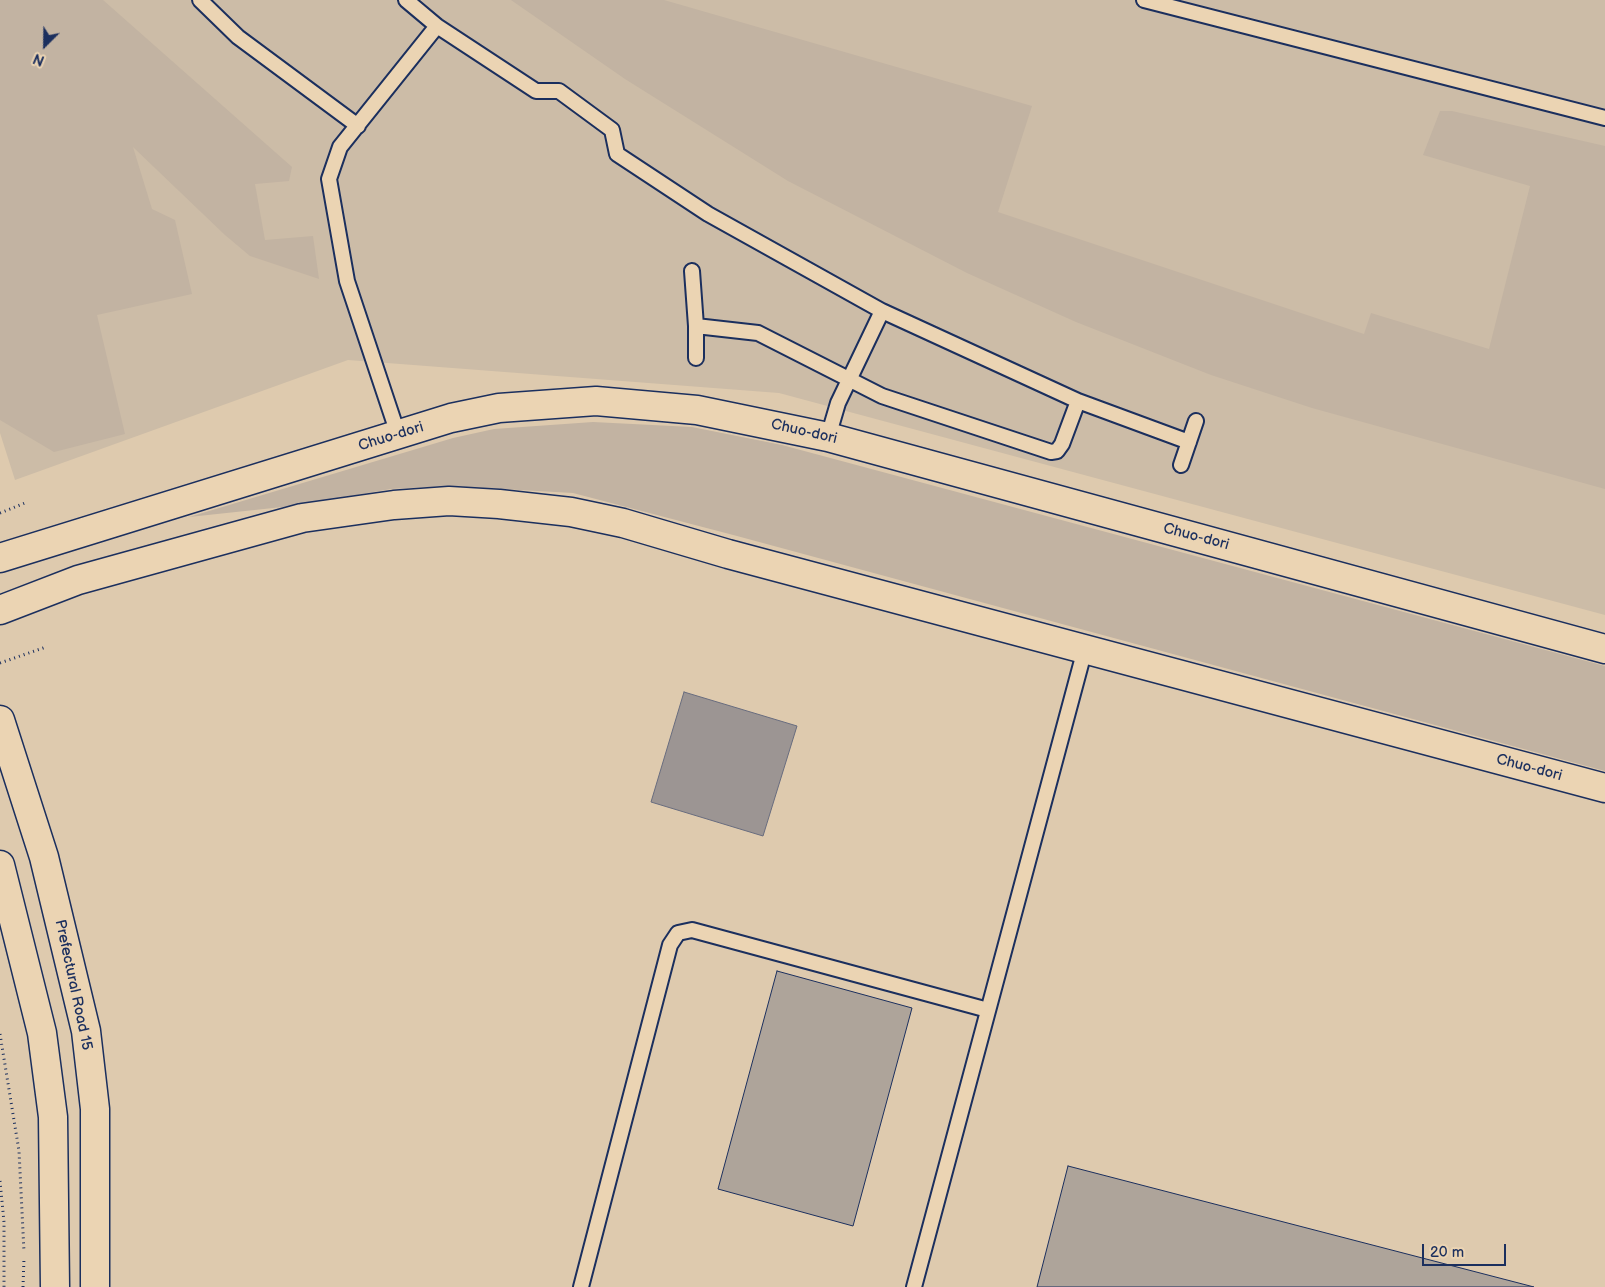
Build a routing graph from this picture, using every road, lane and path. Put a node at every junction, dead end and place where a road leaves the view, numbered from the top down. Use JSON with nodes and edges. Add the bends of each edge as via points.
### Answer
{"nodes":[{"id":1,"x":200,"y":0,"type":"edge"},
{"id":2,"x":406,"y":0,"type":"edge"},
{"id":3,"x":1144,"y":0,"type":"edge"},
{"id":4,"x":437,"y":26,"type":"junction"},
{"id":5,"x":1605,"y":118,"type":"edge"},
{"id":6,"x":358,"y":126,"type":"junction"},
{"id":7,"x":692,"y":271,"type":"dead end"},
{"id":8,"x":882,"y":311,"type":"junction"},
{"id":9,"x":696,"y":326,"type":"junction"},
{"id":10,"x":696,"y":358,"type":"dead end"},
{"id":11,"x":850,"y":379,"type":"junction"},
{"id":12,"x":1078,"y":401,"type":"junction"},
{"id":13,"x":1196,"y":421,"type":"dead end"},
{"id":14,"x":398,"y":434,"type":"junction"},
{"id":15,"x":828,"y":437,"type":"junction"},
{"id":16,"x":1189,"y":442,"type":"junction"},
{"id":17,"x":1181,"y":465,"type":"dead end"},
{"id":18,"x":25,"y":503,"type":"dead end"},
{"id":19,"x":0,"y":513,"type":"edge"},
{"id":20,"x":0,"y":558,"type":"edge"},
{"id":21,"x":0,"y":610,"type":"edge"},
{"id":22,"x":46,"y":647,"type":"dead end"},
{"id":23,"x":1085,"y":649,"type":"junction"},
{"id":24,"x":1605,"y":649,"type":"edge"},
{"id":25,"x":0,"y":663,"type":"edge"},
{"id":26,"x":0,"y":720,"type":"edge"},
{"id":27,"x":1605,"y":788,"type":"edge"},
{"id":28,"x":0,"y":865,"type":"edge"},
{"id":29,"x":988,"y":1010,"type":"junction"},
{"id":30,"x":0,"y":1034,"type":"edge"},
{"id":31,"x":0,"y":1181,"type":"edge"},
{"id":32,"x":4,"y":1287,"type":"edge"},
{"id":33,"x":23,"y":1287,"type":"edge"},
{"id":34,"x":55,"y":1287,"type":"edge"},
{"id":35,"x":94,"y":1287,"type":"edge"},
{"id":36,"x":581,"y":1287,"type":"edge"},
{"id":37,"x":914,"y":1287,"type":"edge"}],
"edges":[{"from":1,"to":6,"type":"lane","via":[[238,37]]},
{"from":2,"to":4,"type":"lane"},
{"from":3,"to":5,"type":"lane"},
{"from":4,"to":6,"type":"lane"},
{"from":4,"to":8,"type":"lane","via":[[536,91],[559,91],[612,130],[617,154],[708,214]]},
{"from":6,"to":14,"type":"lane","via":[[340,147],[329,180],[347,281]]},
{"from":7,"to":9,"type":"lane"},
{"from":8,"to":11,"type":"lane"},
{"from":8,"to":12,"type":"lane"},
{"from":9,"to":10,"type":"lane"},
{"from":9,"to":11,"type":"lane","via":[[758,333]]},
{"from":11,"to":12,"type":"lane","via":[[882,396],[1051,452],[1057,451],[1062,444]]},
{"from":11,"to":15,"type":"lane","via":[[838,403]]},
{"from":12,"to":16,"type":"lane"},
{"from":13,"to":16,"type":"lane"},
{"from":14,"to":15,"type":"street","name":"Chuo-dori","via":[[499,408],[596,401],[697,410]]},
{"from":14,"to":20,"type":"street","name":"Chuo-dori"},
{"from":15,"to":24,"type":"street","name":"Chuo-dori"},
{"from":16,"to":17,"type":"lane"},
{"from":18,"to":19,"type":"path"},
{"from":21,"to":23,"type":"street","name":"Chuo-dori","via":[[78,580],[302,518],[394,504],[448,501],[571,512],[623,523]]},
{"from":22,"to":25,"type":"path"},
{"from":23,"to":27,"type":"street","name":"Chuo-dori"},
{"from":23,"to":29,"type":"lane"},
{"from":26,"to":35,"type":"street","name":"Prefectural Road 15","via":[[44,857],[86,1031],[94,1109]]},
{"from":28,"to":34,"type":"street","via":[[42,1033],[53,1117]]},
{"from":29,"to":36,"type":"lane","via":[[692,930],[678,934],[670,945]]},
{"from":29,"to":37,"type":"lane"},
{"from":30,"to":33,"type":"path","via":[[19,1152]]},
{"from":31,"to":32,"type":"path"}]}
